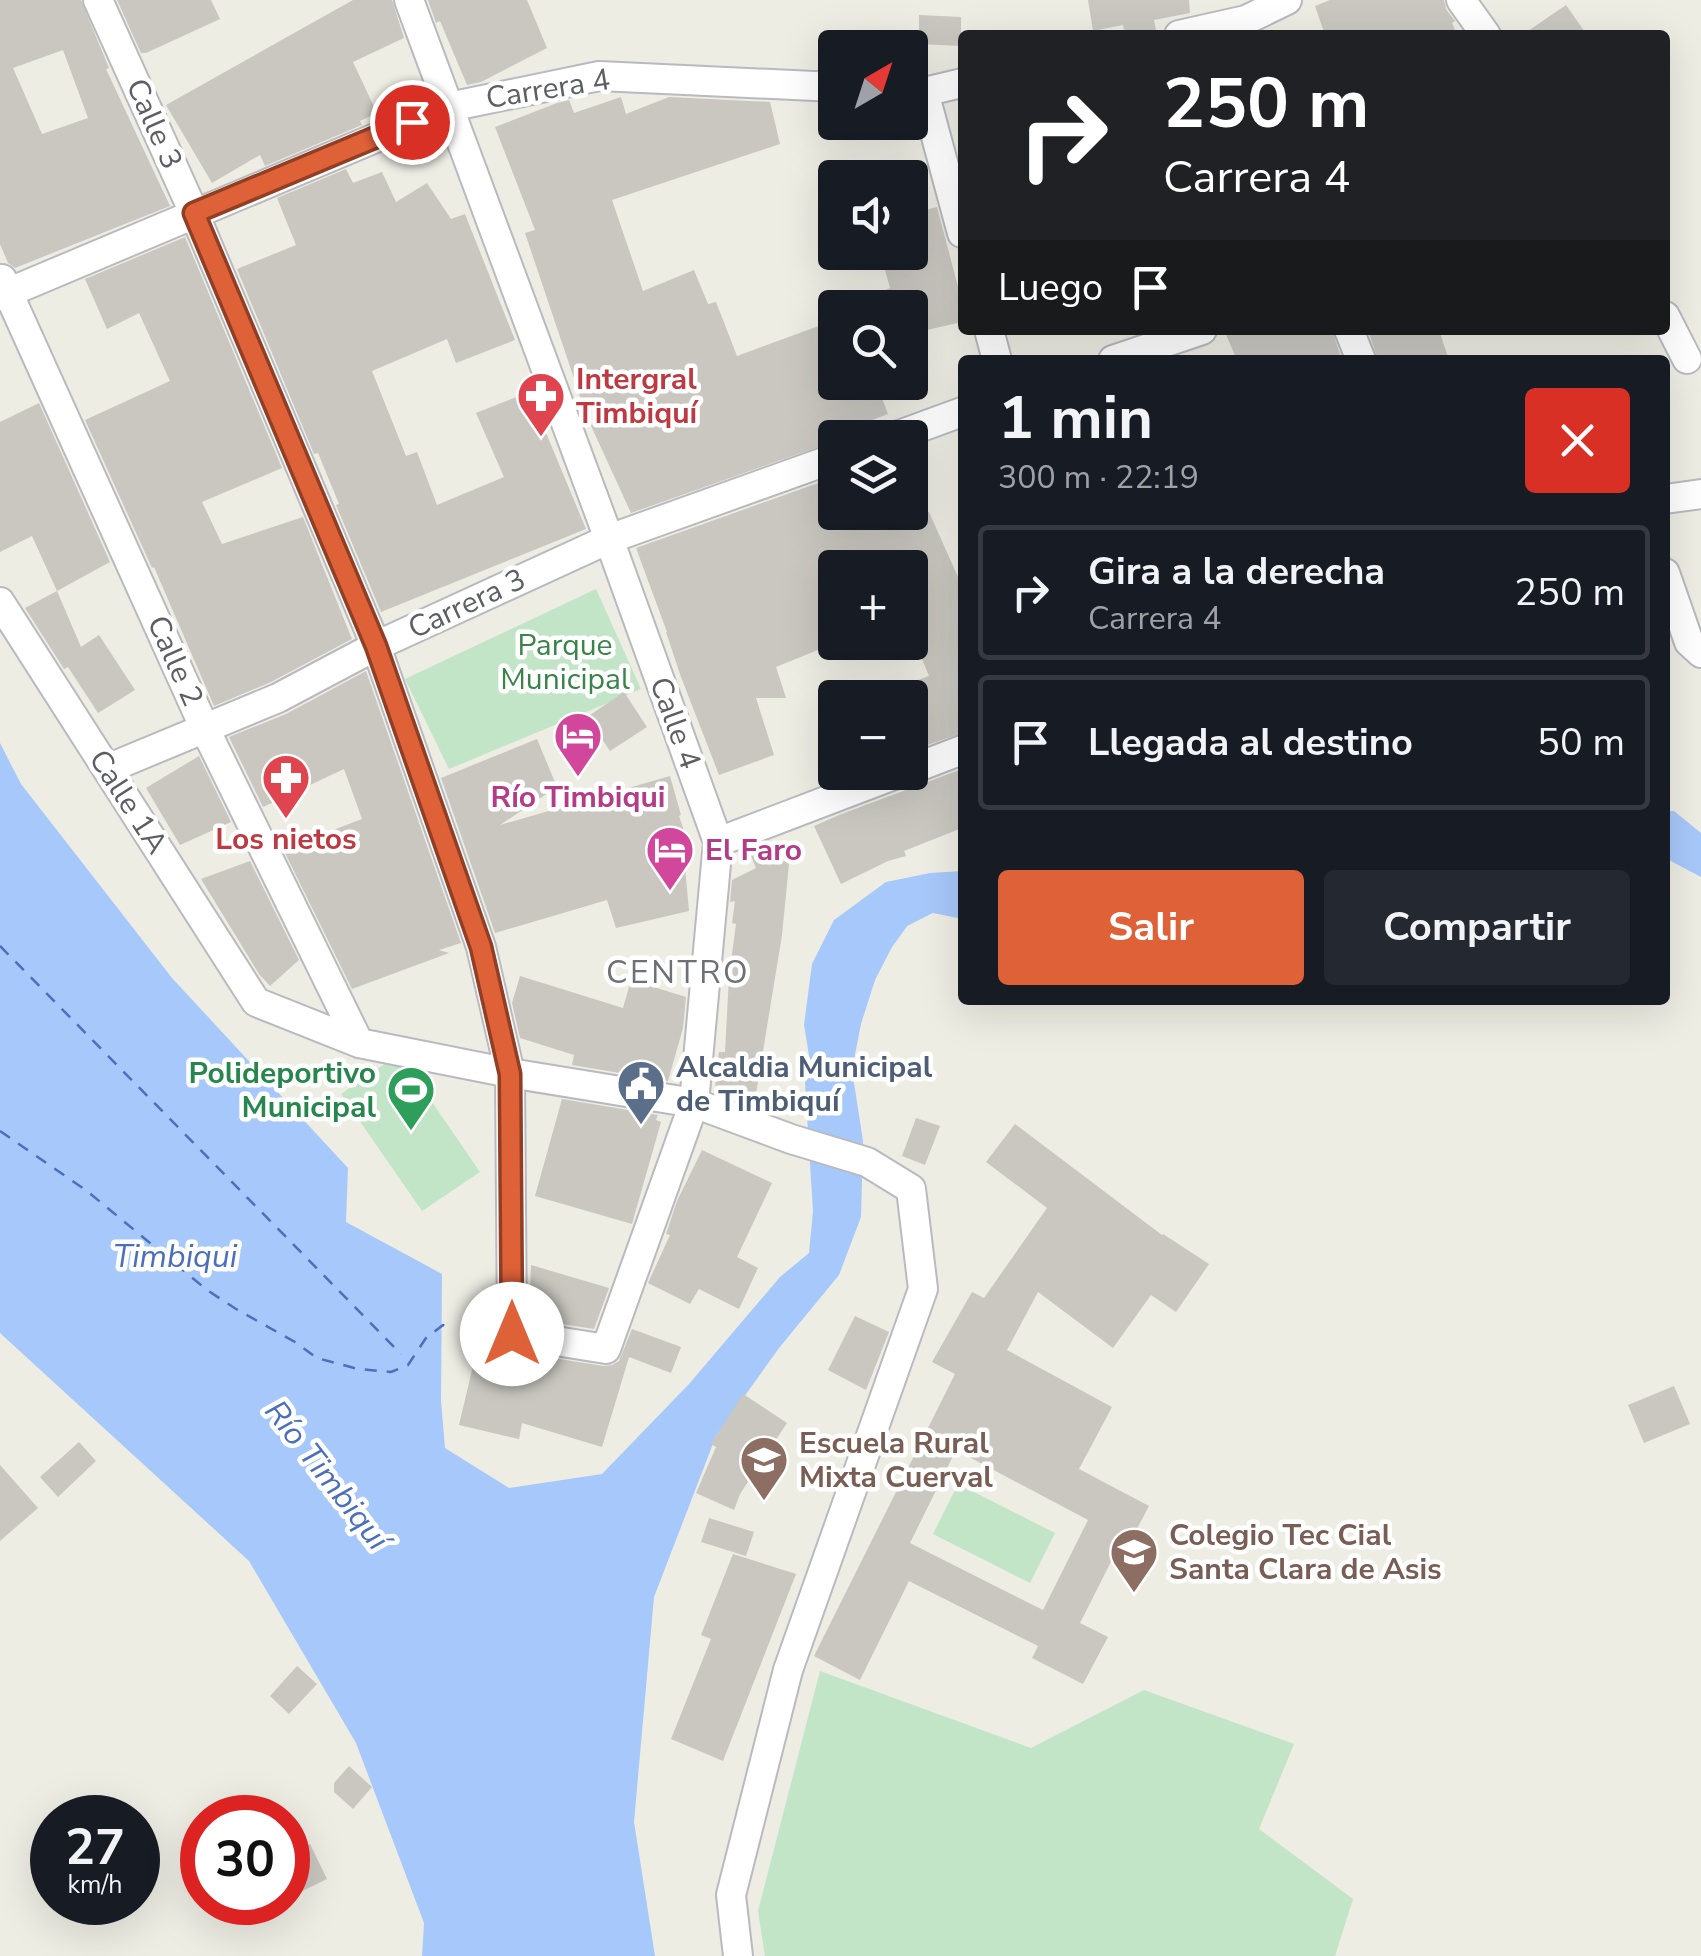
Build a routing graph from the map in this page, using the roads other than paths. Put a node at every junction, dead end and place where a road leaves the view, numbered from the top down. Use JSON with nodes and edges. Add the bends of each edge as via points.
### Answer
{"nodes":[{"id":1,"x":98,"y":0,"type":"edge"},
{"id":2,"x":409,"y":0,"type":"edge"},
{"id":3,"x":1287,"y":0,"type":"edge"},
{"id":4,"x":1461,"y":0,"type":"edge"},
{"id":5,"x":1247,"y":18,"type":"edge"},
{"id":6,"x":1199,"y":30,"type":"edge"},
{"id":7,"x":1482,"y":30,"type":"edge"},
{"id":8,"x":958,"y":84,"type":"edge"},
{"id":9,"x":818,"y":86,"type":"edge"},
{"id":10,"x":928,"y":89,"type":"edge"},
{"id":11,"x":449,"y":107,"type":"junction"},
{"id":12,"x":928,"y":126,"type":"edge"},
{"id":13,"x":194,"y":213,"type":"junction"},
{"id":14,"x":958,"y":220,"type":"edge"},
{"id":15,"x":3,"y":287,"type":"edge"},
{"id":16,"x":1670,"y":326,"type":"edge"},
{"id":17,"x":1187,"y":335,"type":"edge"},
{"id":18,"x":1128,"y":355,"type":"edge"},
{"id":19,"x":1687,"y":359,"type":"dead end"},
{"id":20,"x":958,"y":413,"type":"edge"},
{"id":21,"x":928,"y":424,"type":"edge"},
{"id":22,"x":818,"y":464,"type":"edge"},
{"id":23,"x":1701,"y":494,"type":"edge"},
{"id":24,"x":1670,"y":499,"type":"edge"},
{"id":25,"x":609,"y":539,"type":"junction"},
{"id":26,"x":1670,"y":587,"type":"edge"},
{"id":27,"x":0,"y":602,"type":"edge"},
{"id":28,"x":376,"y":646,"type":"junction"},
{"id":29,"x":1701,"y":653,"type":"edge"},
{"id":30,"x":205,"y":728,"type":"junction"},
{"id":31,"x":958,"y":752,"type":"edge"},
{"id":32,"x":928,"y":763,"type":"edge"},
{"id":33,"x":107,"y":770,"type":"junction"},
{"id":34,"x":855,"y":790,"type":"edge"},
{"id":35,"x":718,"y":842,"type":"junction"},
{"id":36,"x":359,"y":1043,"type":"junction"},
{"id":37,"x":510,"y":1074,"type":"junction"},
{"id":38,"x":694,"y":1103,"type":"junction"},
{"id":39,"x":606,"y":1349,"type":"joint"},
{"id":40,"x":738,"y":1956,"type":"edge"}],
"edges":[{"from":1,"to":13,"type":"street","name":"Calle 3"},
{"from":2,"to":11,"type":"street","name":"Calle 4"},
{"from":3,"to":5,"type":"street"},
{"from":4,"to":7,"type":"street"},
{"from":5,"to":6,"type":"street"},
{"from":8,"to":10,"type":"street"},
{"from":9,"to":11,"type":"street","name":"Carrera 4","via":[[598,76]]},
{"from":11,"to":13,"type":"street","name":"Carrera 4"},
{"from":11,"to":25,"type":"street","name":"Calle 4"},
{"from":12,"to":14,"type":"street"},
{"from":13,"to":15,"type":"street","name":"Carrera 4"},
{"from":13,"to":28,"type":"street","name":"Calle 3"},
{"from":15,"to":30,"type":"street","name":"Calle 2"},
{"from":16,"to":19,"type":"street"},
{"from":17,"to":18,"type":"street"},
{"from":20,"to":21,"type":"street"},
{"from":22,"to":25,"type":"street","name":"Carrera 3"},
{"from":23,"to":24,"type":"street"},
{"from":25,"to":28,"type":"street","name":"Carrera 3"},
{"from":25,"to":35,"type":"street","name":"Calle 4"},
{"from":26,"to":29,"type":"street","via":[[1689,642]]},
{"from":27,"to":33,"type":"street","name":"Calle 1A"},
{"from":28,"to":30,"type":"street","name":"Carrera 3"},
{"from":28,"to":37,"type":"street","name":"Calle 3","via":[[481,947]]},
{"from":30,"to":33,"type":"street","name":"Carrera 3"},
{"from":30,"to":36,"type":"street","name":"Calle 2"},
{"from":31,"to":32,"type":"street"},
{"from":33,"to":36,"type":"street","name":"Calle 1A","via":[[256,1002]]},
{"from":34,"to":35,"type":"street"},
{"from":35,"to":38,"type":"street","name":"Calle 4"},
{"from":36,"to":37,"type":"street"},
{"from":37,"to":38,"type":"street"},
{"from":37,"to":39,"type":"street","name":"Calle 3","via":[[512,1334]]},
{"from":38,"to":39,"type":"street","name":"Calle 4"},
{"from":38,"to":40,"type":"street","via":[[867,1162],[911,1189],[922,1289],[788,1670],[732,1895]]}]}
